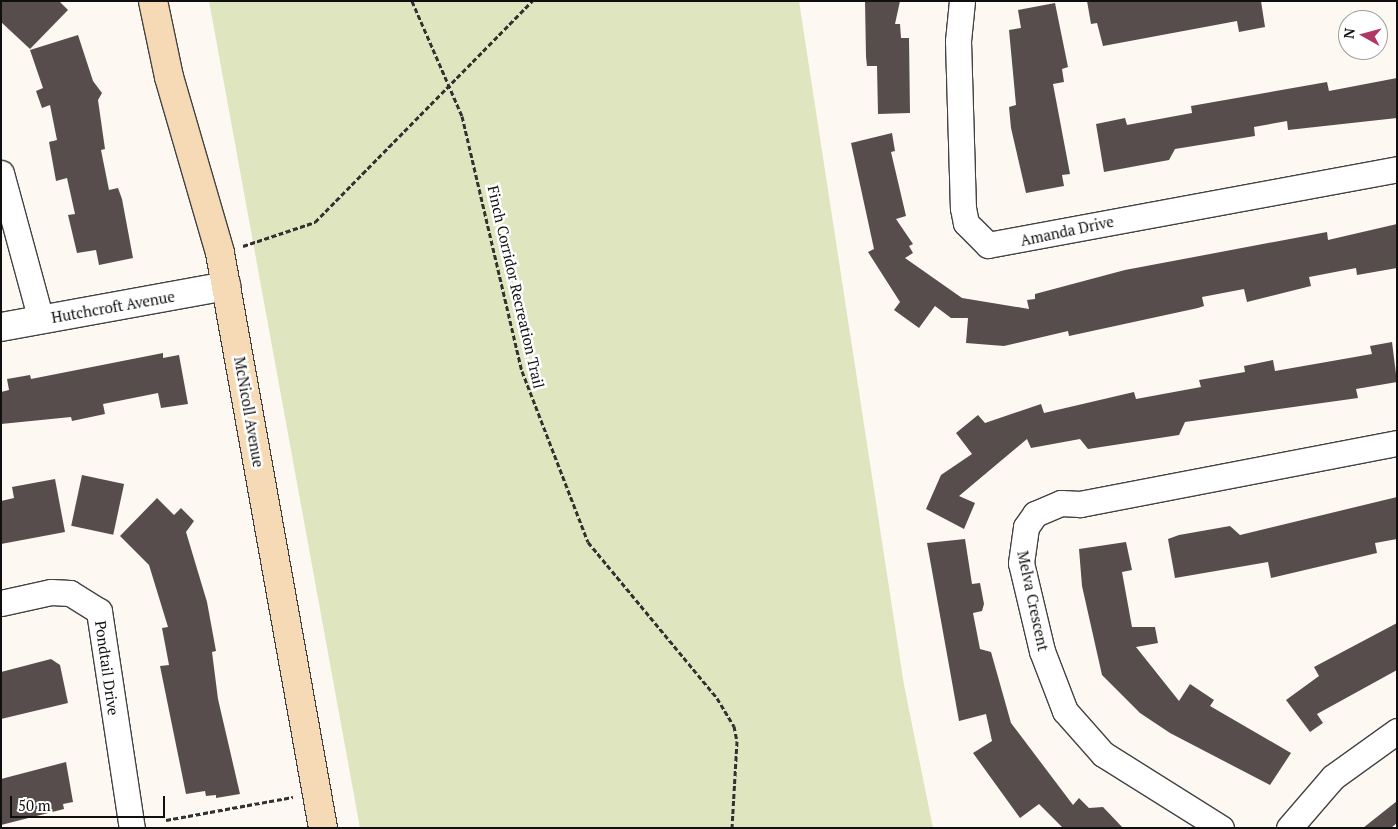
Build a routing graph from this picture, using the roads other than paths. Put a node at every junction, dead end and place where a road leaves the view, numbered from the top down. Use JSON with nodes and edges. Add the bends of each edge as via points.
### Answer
{"nodes":[{"id":1,"x":154,"y":1,"type":"edge"},
{"id":2,"x":962,"y":1,"type":"edge"},
{"id":3,"x":1397,"y":169,"type":"edge"},
{"id":4,"x":1,"y":173,"type":"edge"},
{"id":5,"x":226,"y":286,"type":"junction"},
{"id":6,"x":41,"y":320,"type":"junction"},
{"id":7,"x":1,"y":327,"type":"edge"},
{"id":8,"x":1397,"y":443,"type":"edge"},
{"id":9,"x":1,"y":603,"type":"edge"},
{"id":10,"x":1397,"y":731,"type":"edge"},
{"id":11,"x":132,"y":828,"type":"edge"},
{"id":12,"x":323,"y":828,"type":"edge"},
{"id":13,"x":1221,"y":828,"type":"edge"},
{"id":14,"x":1289,"y":828,"type":"edge"}],
"edges":[{"from":1,"to":5,"type":"main road","name":"McNicoll Avenue"},
{"from":2,"to":3,"type":"street","name":"Amanda Drive","via":[[958,41],[963,208],[966,223],[988,245]]},
{"from":4,"to":6,"type":"street"},
{"from":5,"to":6,"type":"street","name":"Hutchcroft Avenue"},
{"from":5,"to":12,"type":"main road","name":"McNicoll Avenue"},
{"from":6,"to":7,"type":"street","name":"Hutchcroft Avenue"},
{"from":8,"to":13,"type":"street","name":"Melva Crescent","via":[[1080,504],[1061,503],[1035,514],[1026,526],[1021,563],[1042,651],[1065,711],[1103,754]]},
{"from":9,"to":11,"type":"street","name":"Pondtail Drive","via":[[51,592],[70,593],[99,611]]},
{"from":10,"to":14,"type":"street","via":[[1333,777]]}]}
